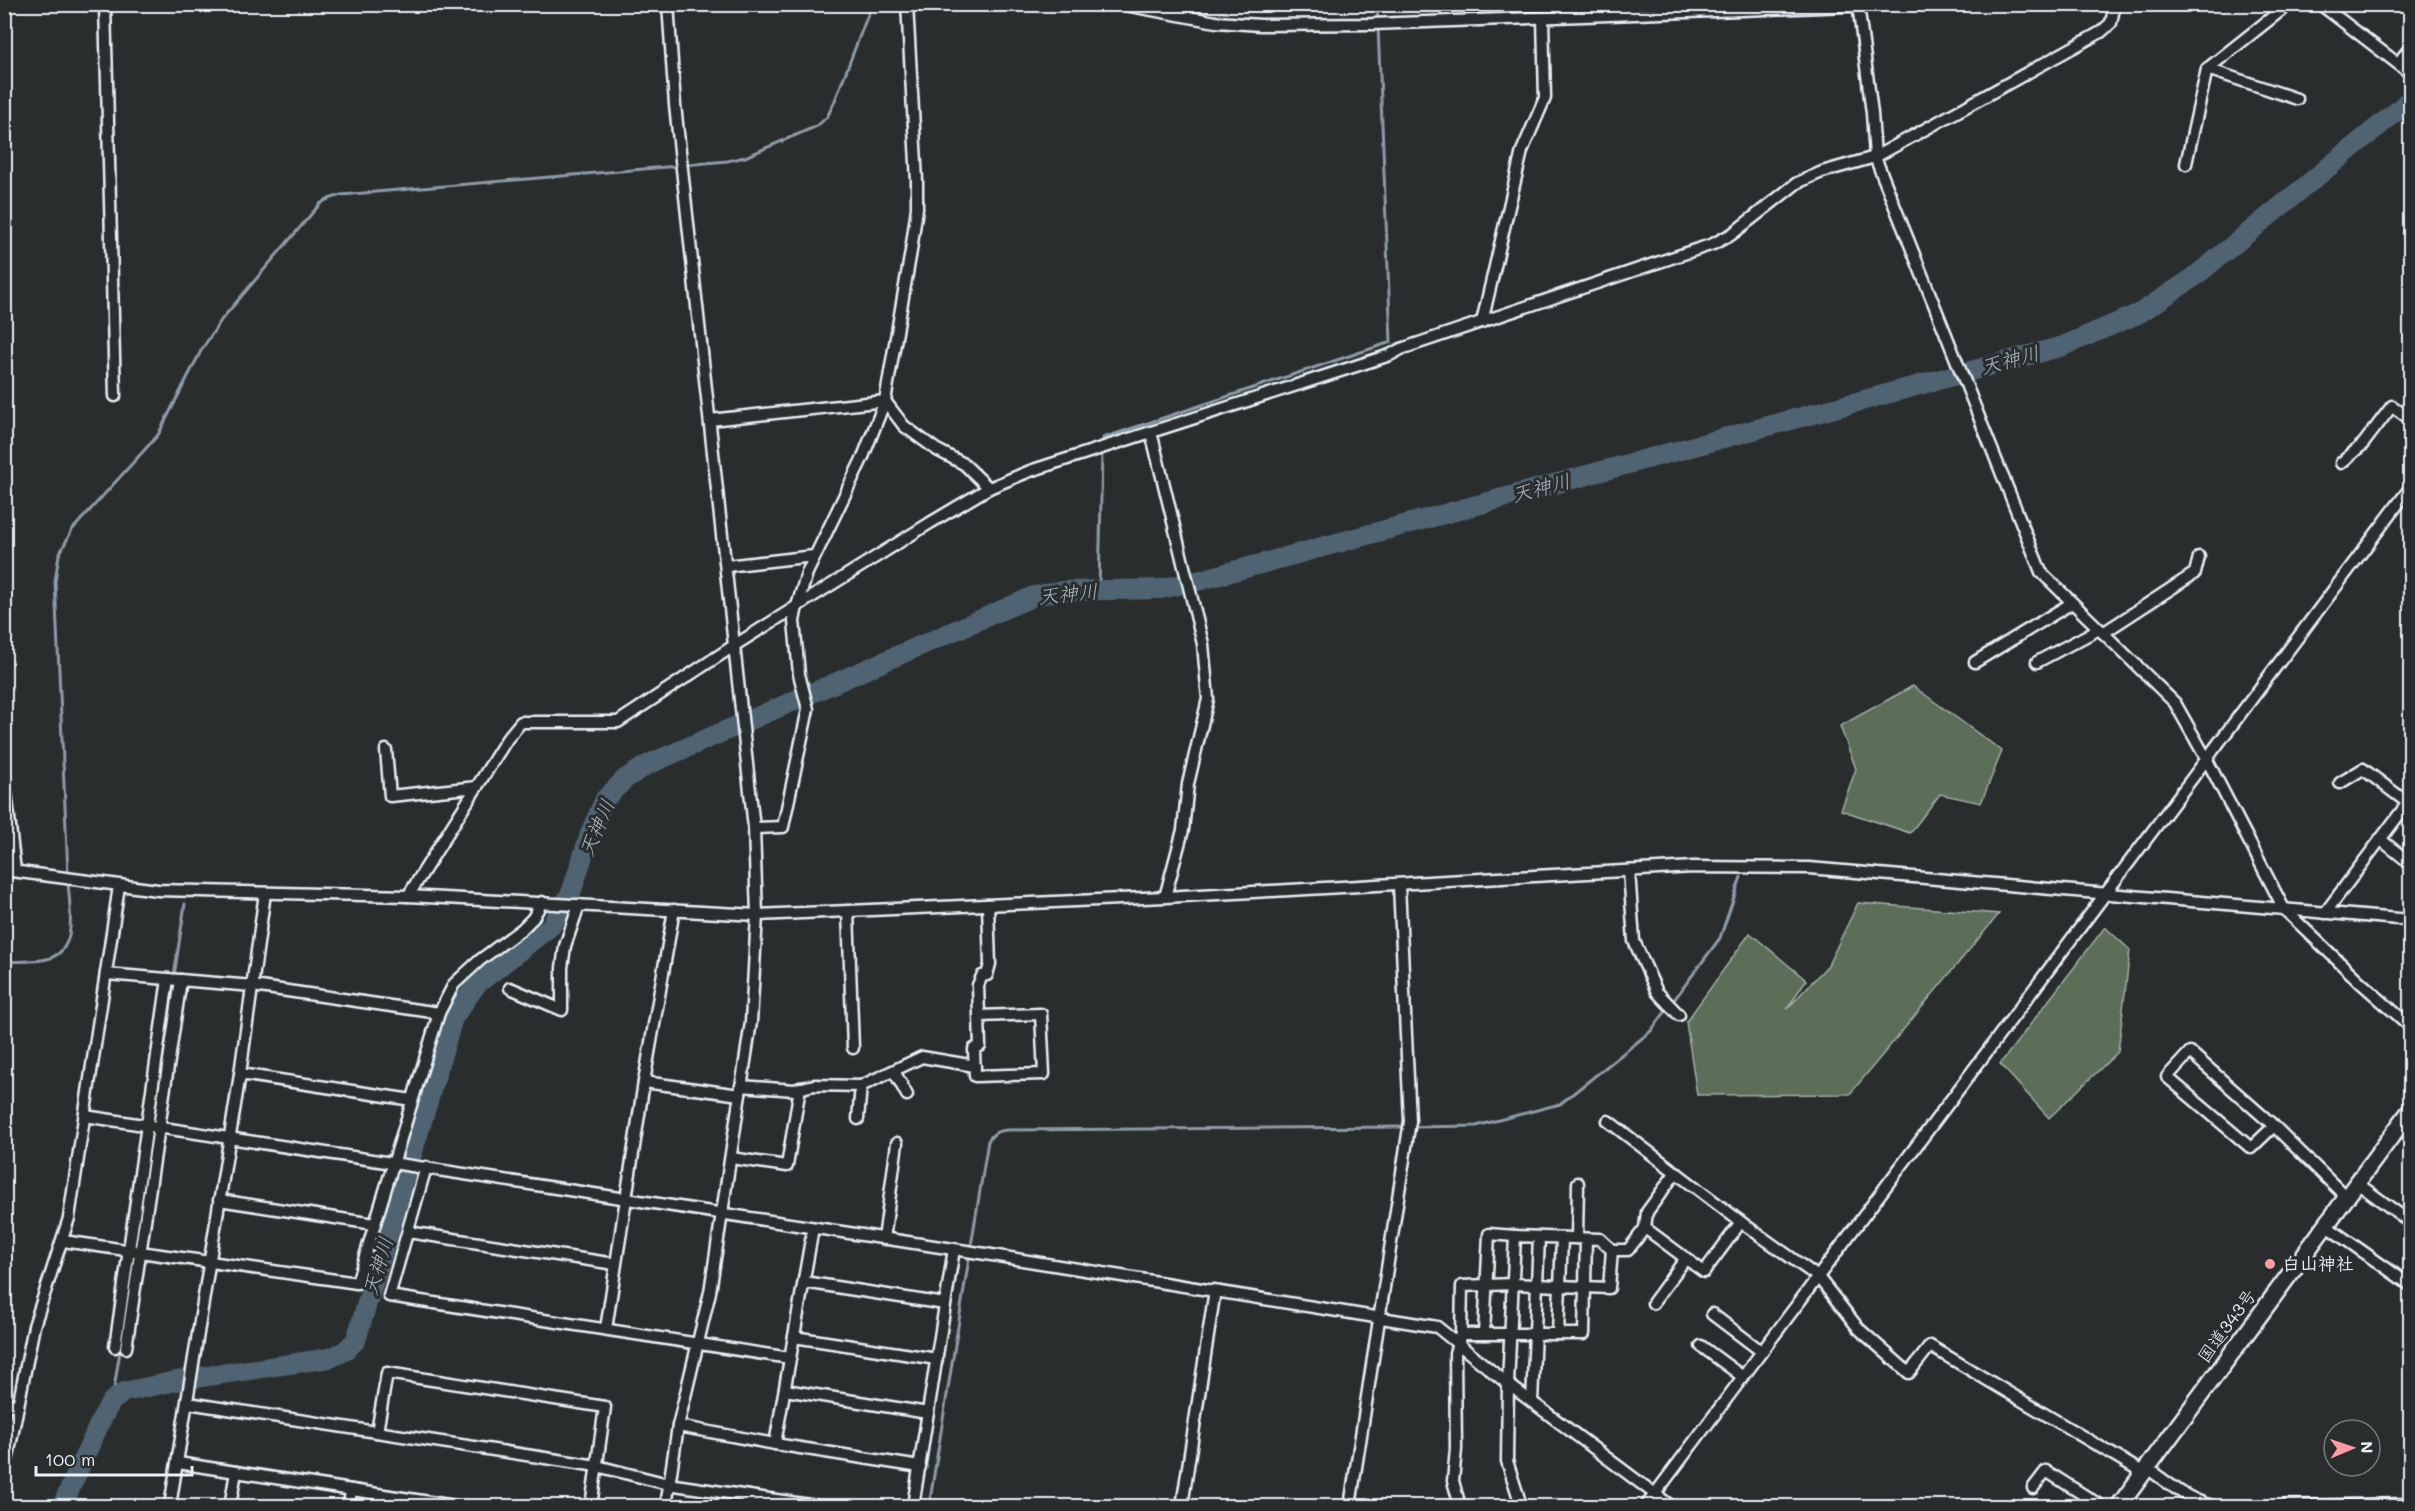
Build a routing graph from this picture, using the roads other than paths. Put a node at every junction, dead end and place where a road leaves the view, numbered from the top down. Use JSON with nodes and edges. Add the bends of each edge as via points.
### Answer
{"nodes":[{"id":1,"x":105,"y":4,"type":"edge"},
{"id":2,"x":668,"y":4,"type":"edge"},
{"id":3,"x":907,"y":4,"type":"edge"},
{"id":4,"x":1119,"y":4,"type":"edge"},
{"id":5,"x":1900,"y":4,"type":"edge"},
{"id":6,"x":2115,"y":4,"type":"edge"},
{"id":7,"x":2289,"y":4,"type":"edge"},
{"id":8,"x":2320,"y":4,"type":"edge"},
{"id":9,"x":1858,"y":5,"type":"edge"},
{"id":10,"x":1543,"y":18,"type":"junction"},
{"id":11,"x":2410,"y":48,"type":"edge"},
{"id":12,"x":2398,"y":63,"type":"junction"},
{"id":13,"x":2207,"y":69,"type":"junction"},
{"id":14,"x":2410,"y":73,"type":"edge"},
{"id":15,"x":2297,"y":99,"type":"dead end"},
{"id":16,"x":1875,"y":157,"type":"junction"},
{"id":17,"x":2186,"y":164,"type":"dead end"},
{"id":18,"x":1482,"y":322,"type":"junction"},
{"id":19,"x":115,"y":396,"type":"dead end"},
{"id":20,"x":885,"y":400,"type":"junction"},
{"id":21,"x":2410,"y":419,"type":"edge"},
{"id":22,"x":710,"y":420,"type":"junction"},
{"id":23,"x":1151,"y":432,"type":"junction"},
{"id":24,"x":2341,"y":463,"type":"dead end"},
{"id":25,"x":988,"y":488,"type":"junction"},
{"id":26,"x":2410,"y":488,"type":"edge"},
{"id":27,"x":814,"y":556,"type":"junction"},
{"id":28,"x":2199,"y":557,"type":"dead end"},
{"id":29,"x":726,"y":566,"type":"junction"},
{"id":30,"x":2072,"y":603,"type":"junction"},
{"id":31,"x":797,"y":606,"type":"junction"},
{"id":32,"x":2101,"y":631,"type":"junction"},
{"id":33,"x":735,"y":645,"type":"junction"},
{"id":34,"x":1975,"y":662,"type":"dead end"},
{"id":35,"x":2037,"y":662,"type":"dead end"},
{"id":36,"x":386,"y":750,"type":"dead end"},
{"id":37,"x":2207,"y":760,"type":"junction"},
{"id":38,"x":4,"y":773,"type":"edge"},
{"id":39,"x":2340,"y":783,"type":"dead end"},
{"id":40,"x":477,"y":787,"type":"junction"},
{"id":41,"x":2409,"y":801,"type":"edge"},
{"id":42,"x":754,"y":828,"type":"junction"},
{"id":43,"x":2380,"y":839,"type":"junction"},
{"id":44,"x":2410,"y":863,"type":"edge"},
{"id":45,"x":10,"y":870,"type":"edge"},
{"id":46,"x":1629,"y":872,"type":"junction"},
{"id":47,"x":1399,"y":885,"type":"junction"},
{"id":48,"x":119,"y":886,"type":"junction"},
{"id":49,"x":265,"y":893,"type":"junction"},
{"id":50,"x":2106,"y":894,"type":"junction"},
{"id":51,"x":408,"y":896,"type":"junction"},
{"id":52,"x":1165,"y":897,"type":"junction"},
{"id":53,"x":542,"y":902,"type":"junction"},
{"id":54,"x":579,"y":905,"type":"junction"},
{"id":55,"x":987,"y":906,"type":"junction"},
{"id":56,"x":2284,"y":909,"type":"junction"},
{"id":57,"x":674,"y":910,"type":"junction"},
{"id":58,"x":848,"y":911,"type":"junction"},
{"id":59,"x":2325,"y":913,"type":"junction"},
{"id":60,"x":757,"y":915,"type":"junction"},
{"id":61,"x":2410,"y":920,"type":"edge"},
{"id":62,"x":106,"y":974,"type":"junction"},
{"id":63,"x":168,"y":978,"type":"junction"},
{"id":64,"x":181,"y":980,"type":"junction"},
{"id":65,"x":252,"y":986,"type":"junction"},
{"id":66,"x":510,"y":988,"type":"dead end"},
{"id":67,"x":439,"y":1013,"type":"junction"},
{"id":68,"x":1679,"y":1015,"type":"dead end"},
{"id":69,"x":979,"y":1017,"type":"junction"},
{"id":70,"x":2410,"y":1026,"type":"edge"},
{"id":71,"x":853,"y":1048,"type":"dead end"},
{"id":72,"x":975,"y":1066,"type":"junction"},
{"id":73,"x":894,"y":1071,"type":"junction"},
{"id":74,"x":240,"y":1074,"type":"junction"},
{"id":75,"x":644,"y":1082,"type":"junction"},
{"id":76,"x":861,"y":1086,"type":"junction"},
{"id":77,"x":800,"y":1088,"type":"junction"},
{"id":78,"x":741,"y":1090,"type":"junction"},
{"id":79,"x":907,"y":1095,"type":"dead end"},
{"id":80,"x":412,"y":1100,"type":"junction"},
{"id":81,"x":2410,"y":1111,"type":"edge"},
{"id":82,"x":85,"y":1116,"type":"junction"},
{"id":83,"x":858,"y":1119,"type":"dead end"},
{"id":84,"x":1608,"y":1121,"type":"dead end"},
{"id":85,"x":147,"y":1125,"type":"junction"},
{"id":86,"x":2274,"y":1126,"type":"junction"},
{"id":87,"x":159,"y":1127,"type":"junction"},
{"id":88,"x":229,"y":1137,"type":"junction"},
{"id":89,"x":897,"y":1143,"type":"dead end"},
{"id":90,"x":731,"y":1158,"type":"junction"},
{"id":91,"x":394,"y":1162,"type":"junction"},
{"id":92,"x":426,"y":1167,"type":"junction"},
{"id":93,"x":1676,"y":1172,"type":"junction"},
{"id":94,"x":1578,"y":1183,"type":"dead end"},
{"id":95,"x":2357,"y":1183,"type":"junction"},
{"id":96,"x":2346,"y":1197,"type":"junction"},
{"id":97,"x":626,"y":1198,"type":"junction"},
{"id":98,"x":219,"y":1200,"type":"junction"},
{"id":99,"x":723,"y":1214,"type":"junction"},
{"id":100,"x":1741,"y":1222,"type":"junction"},
{"id":101,"x":2410,"y":1222,"type":"edge"},
{"id":102,"x":374,"y":1224,"type":"junction"},
{"id":103,"x":2325,"y":1225,"type":"junction"},
{"id":104,"x":813,"y":1228,"type":"junction"},
{"id":105,"x":1645,"y":1228,"type":"junction"},
{"id":106,"x":408,"y":1232,"type":"junction"},
{"id":107,"x":1515,"y":1236,"type":"junction"},
{"id":108,"x":1539,"y":1237,"type":"junction"},
{"id":109,"x":1562,"y":1238,"type":"junction"},
{"id":110,"x":1582,"y":1238,"type":"junction"},
{"id":111,"x":884,"y":1239,"type":"junction"},
{"id":112,"x":63,"y":1240,"type":"junction"},
{"id":113,"x":1612,"y":1250,"type":"junction"},
{"id":114,"x":964,"y":1251,"type":"junction"},
{"id":115,"x":134,"y":1252,"type":"junction"},
{"id":116,"x":1686,"y":1258,"type":"junction"},
{"id":117,"x":210,"y":1263,"type":"junction"},
{"id":118,"x":615,"y":1263,"type":"junction"},
{"id":119,"x":1818,"y":1277,"type":"junction"},
{"id":120,"x":804,"y":1282,"type":"junction"},
{"id":121,"x":1513,"y":1284,"type":"junction"},
{"id":122,"x":1486,"y":1285,"type":"junction"},
{"id":123,"x":1537,"y":1285,"type":"junction"},
{"id":124,"x":2410,"y":1285,"type":"edge"},
{"id":125,"x":1560,"y":1286,"type":"junction"},
{"id":126,"x":1584,"y":1287,"type":"junction"},
{"id":127,"x":1215,"y":1290,"type":"junction"},
{"id":128,"x":1653,"y":1303,"type":"dead end"},
{"id":129,"x":945,"y":1304,"type":"junction"},
{"id":130,"x":1712,"y":1314,"type":"dead end"},
{"id":131,"x":1379,"y":1317,"type":"junction"},
{"id":132,"x":606,"y":1329,"type":"junction"},
{"id":133,"x":1512,"y":1332,"type":"junction"},
{"id":134,"x":1535,"y":1333,"type":"junction"},
{"id":135,"x":1558,"y":1334,"type":"junction"},
{"id":136,"x":1484,"y":1335,"type":"junction"},
{"id":137,"x":794,"y":1336,"type":"junction"},
{"id":138,"x":1460,"y":1338,"type":"junction"},
{"id":139,"x":699,"y":1344,"type":"junction"},
{"id":140,"x":1701,"y":1346,"type":"dead end"},
{"id":141,"x":115,"y":1347,"type":"dead end"},
{"id":142,"x":126,"y":1348,"type":"dead end"},
{"id":143,"x":1761,"y":1352,"type":"junction"},
{"id":144,"x":790,"y":1358,"type":"junction"},
{"id":145,"x":937,"y":1359,"type":"junction"},
{"id":146,"x":1743,"y":1377,"type":"junction"},
{"id":147,"x":1508,"y":1384,"type":"junction"},
{"id":148,"x":784,"y":1390,"type":"junction"},
{"id":149,"x":1532,"y":1402,"type":"junction"},
{"id":150,"x":4,"y":1403,"type":"edge"},
{"id":151,"x":188,"y":1403,"type":"junction"},
{"id":152,"x":18,"y":1406,"type":"junction"},
{"id":153,"x":928,"y":1413,"type":"junction"},
{"id":154,"x":678,"y":1426,"type":"junction"},
{"id":155,"x":377,"y":1432,"type":"junction"},
{"id":156,"x":775,"y":1444,"type":"junction"},
{"id":157,"x":178,"y":1463,"type":"junction"},
{"id":158,"x":597,"y":1466,"type":"junction"},
{"id":159,"x":920,"y":1467,"type":"junction"},
{"id":160,"x":2145,"y":1470,"type":"junction"},
{"id":161,"x":236,"y":1472,"type":"junction"},
{"id":162,"x":4,"y":1476,"type":"edge"},
{"id":163,"x":668,"y":1484,"type":"junction"},
{"id":164,"x":2033,"y":1488,"type":"dead end"},
{"id":165,"x":351,"y":1490,"type":"junction"},
{"id":166,"x":1655,"y":1495,"type":"junction"},
{"id":167,"x":748,"y":1501,"type":"edge"},
{"id":168,"x":2410,"y":1504,"type":"edge"},
{"id":169,"x":170,"y":1506,"type":"edge"},
{"id":170,"x":230,"y":1506,"type":"edge"},
{"id":171,"x":349,"y":1506,"type":"edge"},
{"id":172,"x":455,"y":1506,"type":"edge"},
{"id":173,"x":591,"y":1506,"type":"edge"},
{"id":174,"x":666,"y":1506,"type":"edge"},
{"id":175,"x":817,"y":1506,"type":"edge"},
{"id":176,"x":914,"y":1506,"type":"edge"},
{"id":177,"x":1182,"y":1506,"type":"edge"},
{"id":178,"x":1350,"y":1506,"type":"edge"},
{"id":179,"x":1460,"y":1506,"type":"edge"},
{"id":180,"x":1514,"y":1506,"type":"edge"},
{"id":181,"x":1646,"y":1506,"type":"edge"},
{"id":182,"x":1671,"y":1506,"type":"edge"},
{"id":183,"x":2101,"y":1506,"type":"edge"},
{"id":184,"x":2119,"y":1506,"type":"edge"},
{"id":185,"x":2213,"y":1506,"type":"edge"},
{"id":186,"x":2284,"y":1506,"type":"edge"},
{"id":187,"x":2334,"y":1506,"type":"edge"}],
"edges":[{"from":1,"to":19,"type":"street"},
{"from":2,"to":22,"type":"street","via":[[675,105]]},
{"from":3,"to":20,"type":"street","via":[[917,208]]},
{"from":4,"to":10,"type":"street","via":[[1204,20],[1261,25]]},
{"from":5,"to":9,"type":"street"},
{"from":6,"to":16,"type":"street","via":[[2111,23],[2101,32]]},
{"from":7,"to":13,"type":"street"},
{"from":8,"to":12,"type":"street"},
{"from":9,"to":10,"type":"street"},
{"from":9,"to":16,"type":"street"},
{"from":10,"to":18,"type":"street","via":[[1545,98],[1522,151]]},
{"from":11,"to":12,"type":"street"},
{"from":12,"to":14,"type":"street"},
{"from":13,"to":15,"type":"street"},
{"from":13,"to":17,"type":"street"},
{"from":16,"to":18,"type":"street","via":[[1797,183],[1732,234],[1713,244]]},
{"from":16,"to":30,"type":"street","via":[[2041,572]]},
{"from":18,"to":23,"type":"street"},
{"from":20,"to":22,"type":"street"},
{"from":20,"to":25,"type":"street","via":[[904,426],[964,465]]},
{"from":20,"to":27,"type":"street","via":[[863,457]]},
{"from":21,"to":24,"type":"street","via":[[2392,406],[2363,444]]},
{"from":22,"to":29,"type":"street"},
{"from":23,"to":25,"type":"street"},
{"from":23,"to":52,"type":"street","via":[[1203,644],[1208,699],[1188,784],[1183,830]]},
{"from":25,"to":31,"type":"street"},
{"from":26,"to":37,"type":"street"},
{"from":27,"to":29,"type":"street"},
{"from":27,"to":31,"type":"street"},
{"from":28,"to":32,"type":"street","via":[[2195,573]]},
{"from":29,"to":33,"type":"street"},
{"from":30,"to":32,"type":"street"},
{"from":30,"to":34,"type":"street"},
{"from":31,"to":33,"type":"street"},
{"from":31,"to":42,"type":"street","via":[[799,674],[808,709],[783,827]]},
{"from":32,"to":35,"type":"street","via":[[2058,648]]},
{"from":32,"to":37,"type":"street","via":[[2175,702]]},
{"from":33,"to":40,"type":"street","via":[[618,722],[521,722]]},
{"from":33,"to":42,"type":"street"},
{"from":36,"to":40,"type":"street","via":[[390,796]]},
{"from":37,"to":50,"type":"street"},
{"from":37,"to":56,"type":"street"},
{"from":38,"to":45,"type":"street"},
{"from":39,"to":41,"type":"street","via":[[2363,769]]},
{"from":40,"to":51,"type":"street"},
{"from":41,"to":43,"type":"street"},
{"from":42,"to":60,"type":"street"},
{"from":43,"to":44,"type":"street"},
{"from":43,"to":59,"type":"street"},
{"from":45,"to":48,"type":"street"},
{"from":46,"to":47,"type":"street"},
{"from":46,"to":50,"type":"street","via":[[1694,867],[1809,868]]},
{"from":46,"to":68,"type":"street","via":[[1634,941],[1658,992]]},
{"from":47,"to":52,"type":"street"},
{"from":47,"to":131,"type":"street","via":[[1409,1126]]},
{"from":48,"to":49,"type":"street"},
{"from":48,"to":62,"type":"street"},
{"from":49,"to":51,"type":"street"},
{"from":49,"to":65,"type":"street"},
{"from":50,"to":56,"type":"street"},
{"from":50,"to":119,"type":"street"},
{"from":51,"to":53,"type":"street"},
{"from":52,"to":55,"type":"street"},
{"from":53,"to":54,"type":"street"},
{"from":53,"to":67,"type":"street","via":[[522,929],[454,984]]},
{"from":54,"to":57,"type":"street"},
{"from":54,"to":66,"type":"street","via":[[562,968],[562,1010]]},
{"from":55,"to":58,"type":"street"},
{"from":55,"to":69,"type":"street","via":[[990,964],[978,985]]},
{"from":56,"to":59,"type":"street"},
{"from":56,"to":70,"type":"street"},
{"from":57,"to":60,"type":"street"},
{"from":57,"to":75,"type":"street"},
{"from":58,"to":60,"type":"street"},
{"from":58,"to":71,"type":"street"},
{"from":59,"to":61,"type":"street"},
{"from":60,"to":78,"type":"street","via":[[751,1022]]},
{"from":62,"to":63,"type":"street"},
{"from":62,"to":82,"type":"street"},
{"from":63,"to":64,"type":"street"},
{"from":63,"to":85,"type":"street"},
{"from":64,"to":65,"type":"street"},
{"from":64,"to":87,"type":"street"},
{"from":65,"to":67,"type":"street"},
{"from":65,"to":74,"type":"street"},
{"from":67,"to":80,"type":"street"},
{"from":69,"to":72,"type":"street","via":[[980,1046],[974,1049]]},
{"from":69,"to":72,"type":"street","via":[[1041,1014],[1044,1074],[975,1076]]},
{"from":72,"to":73,"type":"street","via":[[922,1057]]},
{"from":73,"to":76,"type":"street"},
{"from":73,"to":79,"type":"street"},
{"from":74,"to":80,"type":"street"},
{"from":74,"to":88,"type":"street"},
{"from":75,"to":78,"type":"street"},
{"from":75,"to":97,"type":"street"},
{"from":76,"to":77,"type":"street"},
{"from":76,"to":83,"type":"street"},
{"from":77,"to":78,"type":"street"},
{"from":77,"to":90,"type":"street","via":[[787,1166]]},
{"from":78,"to":90,"type":"street"},
{"from":80,"to":91,"type":"street"},
{"from":81,"to":95,"type":"highway","name":"国道343号"},
{"from":82,"to":85,"type":"street"},
{"from":82,"to":112,"type":"street"},
{"from":84,"to":93,"type":"street"},
{"from":85,"to":87,"type":"street"},
{"from":85,"to":115,"type":"street"},
{"from":86,"to":86,"type":"street","via":[[2190,1052],[2167,1077],[2251,1148]]},
{"from":86,"to":96,"type":"street"},
{"from":87,"to":88,"type":"street"},
{"from":87,"to":115,"type":"street"},
{"from":88,"to":91,"type":"street"},
{"from":88,"to":98,"type":"street"},
{"from":89,"to":111,"type":"street"},
{"from":90,"to":99,"type":"street"},
{"from":91,"to":92,"type":"street"},
{"from":91,"to":102,"type":"street"},
{"from":92,"to":97,"type":"street"},
{"from":92,"to":106,"type":"street"},
{"from":93,"to":100,"type":"street"},
{"from":93,"to":105,"type":"street","via":[[1647,1212]]},
{"from":94,"to":110,"type":"street"},
{"from":95,"to":96,"type":"highway","name":"国道343号"},
{"from":95,"to":101,"type":"street"},
{"from":96,"to":103,"type":"highway","name":"国道343号"},
{"from":97,"to":99,"type":"street"},
{"from":97,"to":118,"type":"street"},
{"from":98,"to":102,"type":"street"},
{"from":98,"to":117,"type":"street"},
{"from":99,"to":104,"type":"street"},
{"from":99,"to":139,"type":"street"},
{"from":100,"to":116,"type":"street","via":[[1704,1272]]},
{"from":100,"to":119,"type":"street"},
{"from":102,"to":117,"type":"street","via":[[357,1283]]},
{"from":103,"to":124,"type":"street"},
{"from":103,"to":160,"type":"highway","name":"国道343号"},
{"from":104,"to":111,"type":"street"},
{"from":104,"to":120,"type":"street"},
{"from":105,"to":113,"type":"street","via":[[1628,1250]]},
{"from":105,"to":116,"type":"street"},
{"from":106,"to":118,"type":"street"},
{"from":106,"to":132,"type":"street","via":[[389,1296]]},
{"from":107,"to":108,"type":"street"},
{"from":107,"to":121,"type":"street"},
{"from":107,"to":122,"type":"street","via":[[1489,1234]]},
{"from":108,"to":109,"type":"street"},
{"from":108,"to":123,"type":"street"},
{"from":109,"to":110,"type":"street"},
{"from":109,"to":125,"type":"street"},
{"from":110,"to":113,"type":"street","via":[[1600,1239]]},
{"from":110,"to":126,"type":"street"},
{"from":111,"to":114,"type":"street"},
{"from":112,"to":115,"type":"street"},
{"from":112,"to":152,"type":"street","via":[[34,1326]]},
{"from":113,"to":126,"type":"street","via":[[1609,1288]]},
{"from":114,"to":127,"type":"street"},
{"from":114,"to":129,"type":"street"},
{"from":115,"to":117,"type":"street"},
{"from":115,"to":141,"type":"street"},
{"from":115,"to":142,"type":"street"},
{"from":116,"to":128,"type":"street"},
{"from":117,"to":151,"type":"street"},
{"from":118,"to":132,"type":"street"},
{"from":119,"to":143,"type":"street"},
{"from":119,"to":160,"type":"street","via":[[1859,1329],[1909,1372],[1930,1346]]},
{"from":120,"to":129,"type":"street"},
{"from":120,"to":137,"type":"street"},
{"from":121,"to":122,"type":"street"},
{"from":121,"to":123,"type":"street"},
{"from":121,"to":133,"type":"street"},
{"from":122,"to":136,"type":"street"},
{"from":122,"to":138,"type":"street","via":[[1462,1286]]},
{"from":123,"to":125,"type":"street"},
{"from":123,"to":134,"type":"street"},
{"from":125,"to":126,"type":"street"},
{"from":125,"to":135,"type":"street"},
{"from":126,"to":135,"type":"street","via":[[1584,1334]]},
{"from":127,"to":131,"type":"street"},
{"from":127,"to":177,"type":"street"},
{"from":129,"to":145,"type":"street"},
{"from":130,"to":143,"type":"street"},
{"from":131,"to":138,"type":"street","via":[[1437,1327]]},
{"from":131,"to":178,"type":"street"},
{"from":132,"to":139,"type":"street"},
{"from":133,"to":134,"type":"street"},
{"from":133,"to":136,"type":"street"},
{"from":133,"to":147,"type":"street"},
{"from":134,"to":135,"type":"street"},
{"from":134,"to":149,"type":"street"},
{"from":136,"to":138,"type":"street"},
{"from":137,"to":144,"type":"street"},
{"from":137,"to":145,"type":"street"},
{"from":138,"to":147,"type":"street"},
{"from":138,"to":179,"type":"street","via":[[1455,1353],[1453,1481]]},
{"from":139,"to":144,"type":"street"},
{"from":139,"to":154,"type":"street"},
{"from":140,"to":146,"type":"street"},
{"from":143,"to":146,"type":"street"},
{"from":144,"to":148,"type":"street"},
{"from":145,"to":153,"type":"street"},
{"from":146,"to":166,"type":"street"},
{"from":147,"to":149,"type":"street"},
{"from":147,"to":180,"type":"street","via":[[1507,1461],[1521,1505]]},
{"from":148,"to":153,"type":"street"},
{"from":148,"to":156,"type":"street"},
{"from":149,"to":166,"type":"street"},
{"from":150,"to":152,"type":"street"},
{"from":151,"to":155,"type":"street"},
{"from":151,"to":157,"type":"street"},
{"from":152,"to":162,"type":"street"},
{"from":153,"to":159,"type":"street"},
{"from":154,"to":156,"type":"street"},
{"from":154,"to":163,"type":"street"},
{"from":155,"to":158,"type":"street"},
{"from":155,"to":158,"type":"street","via":[[387,1373],[605,1407]]},
{"from":156,"to":159,"type":"street"},
{"from":157,"to":161,"type":"street"},
{"from":157,"to":169,"type":"street"},
{"from":158,"to":163,"type":"street"},
{"from":158,"to":173,"type":"street"},
{"from":159,"to":176,"type":"street"},
{"from":160,"to":184,"type":"highway","name":"国道343号"},
{"from":160,"to":185,"type":"street","via":[[2198,1503]]},
{"from":161,"to":165,"type":"street"},
{"from":161,"to":170,"type":"street"},
{"from":163,"to":167,"type":"street"},
{"from":163,"to":174,"type":"street"},
{"from":164,"to":183,"type":"street","via":[[2046,1471]]},
{"from":165,"to":171,"type":"street"},
{"from":165,"to":172,"type":"street"},
{"from":166,"to":181,"type":"street"},
{"from":166,"to":182,"type":"street"},
{"from":167,"to":175,"type":"street"},
{"from":168,"to":187,"type":"street"},
{"from":186,"to":187,"type":"street"}]}
